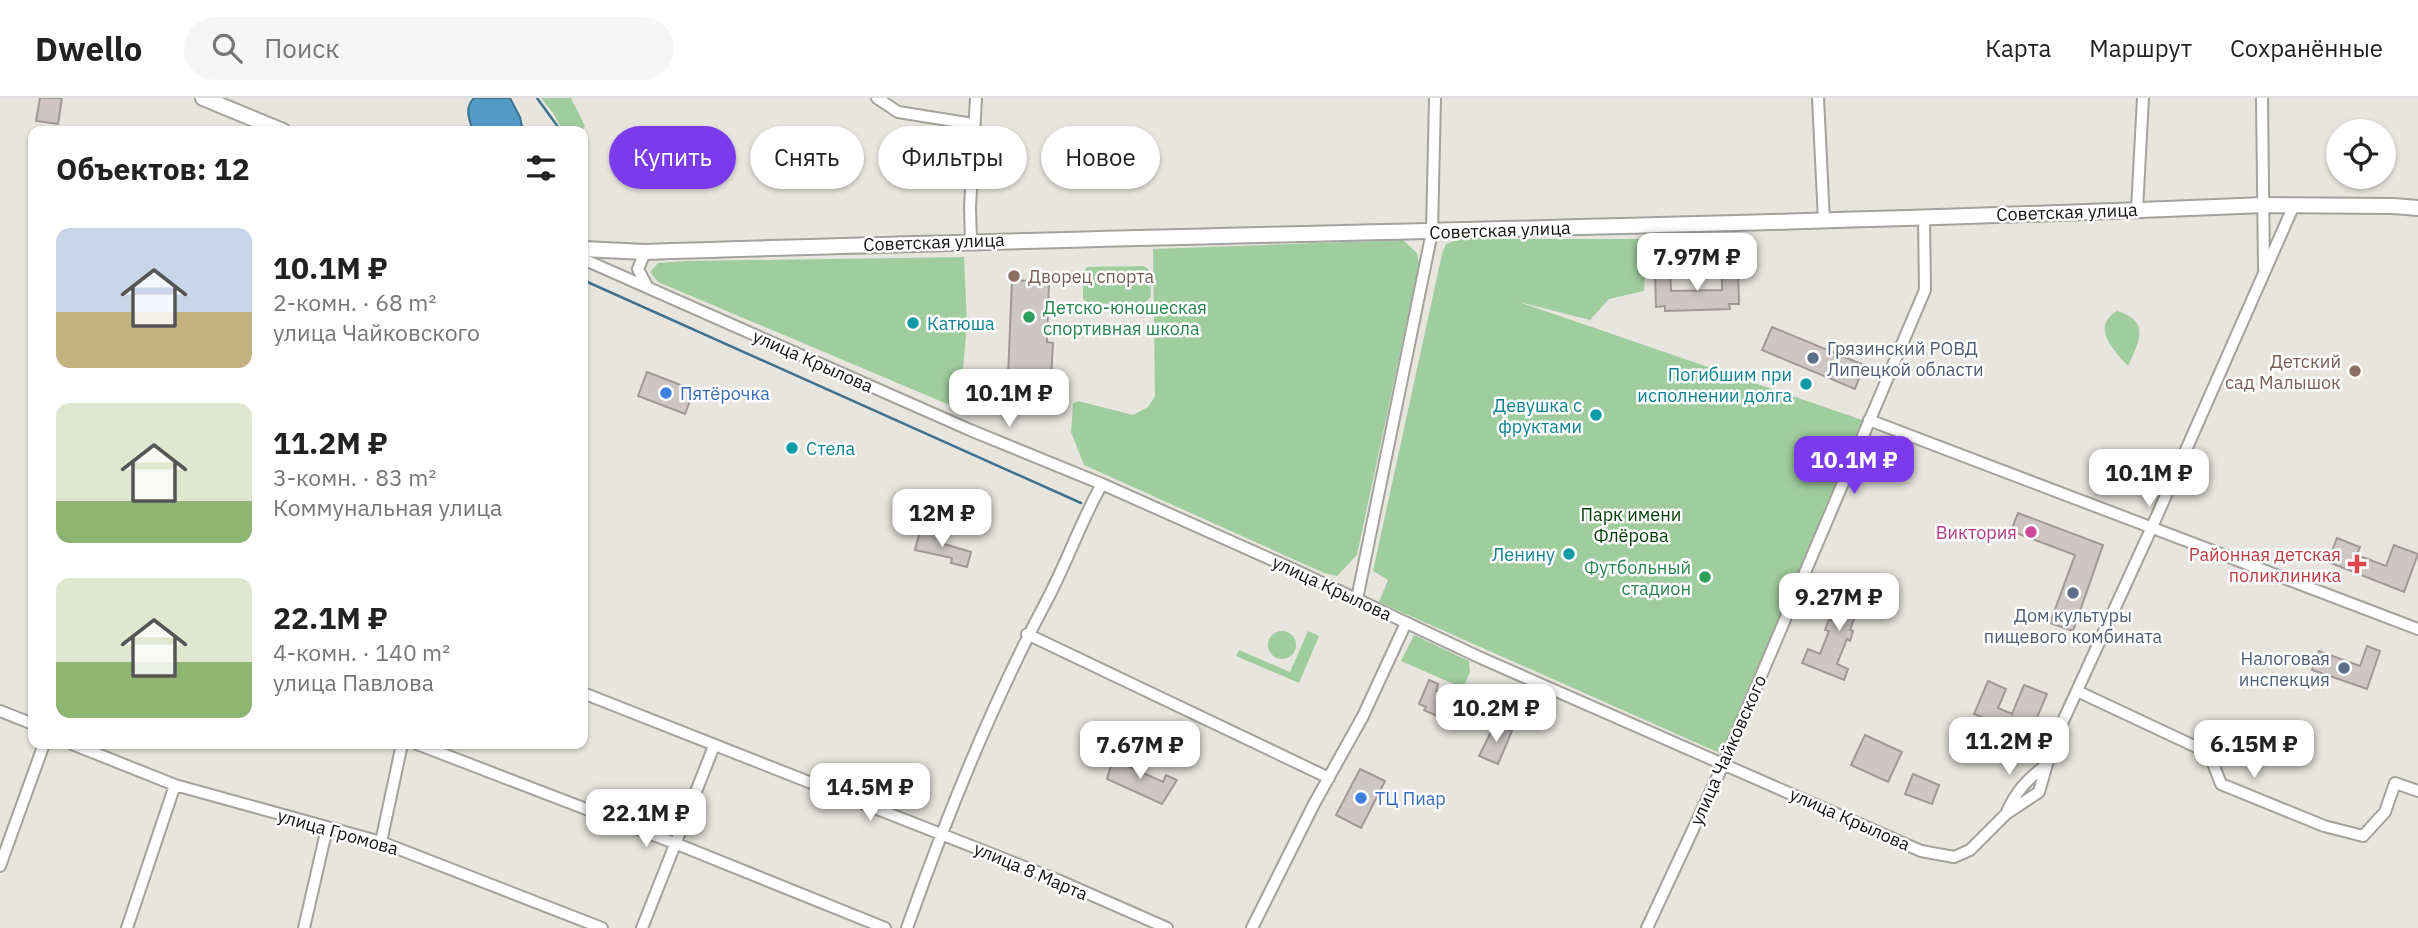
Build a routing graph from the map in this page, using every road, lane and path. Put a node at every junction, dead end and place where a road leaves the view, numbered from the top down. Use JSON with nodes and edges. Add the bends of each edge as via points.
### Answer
{"nodes":[{"id":1,"x":203,"y":98,"type":"edge"},
{"id":2,"x":877,"y":98,"type":"edge"},
{"id":3,"x":976,"y":98,"type":"edge"},
{"id":4,"x":1435,"y":98,"type":"edge"},
{"id":5,"x":1818,"y":98,"type":"edge"},
{"id":6,"x":2143,"y":98,"type":"edge"},
{"id":7,"x":2262,"y":98,"type":"edge"},
{"id":8,"x":973,"y":124,"type":"junction"},
{"id":9,"x":271,"y":126,"type":"edge"},
{"id":10,"x":2264,"y":205,"type":"junction"},
{"id":11,"x":2294,"y":205,"type":"junction"},
{"id":12,"x":2418,"y":208,"type":"edge"},
{"id":13,"x":2137,"y":210,"type":"junction"},
{"id":14,"x":1924,"y":217,"type":"junction"},
{"id":15,"x":1824,"y":221,"type":"junction"},
{"id":16,"x":1432,"y":232,"type":"junction"},
{"id":17,"x":971,"y":241,"type":"junction"},
{"id":18,"x":588,"y":249,"type":"edge"},
{"id":19,"x":645,"y":252,"type":"junction"},
{"id":20,"x":588,"y":261,"type":"edge"},
{"id":21,"x":2264,"y":275,"type":"junction"},
{"id":22,"x":649,"y":288,"type":"junction"},
{"id":23,"x":1869,"y":420,"type":"junction"},
{"id":24,"x":1102,"y":484,"type":"junction"},
{"id":25,"x":2152,"y":527,"type":"junction"},
{"id":26,"x":1357,"y":599,"type":"junction"},
{"id":27,"x":1406,"y":623,"type":"junction"},
{"id":28,"x":2418,"y":629,"type":"edge"},
{"id":29,"x":1027,"y":634,"type":"junction"},
{"id":30,"x":2077,"y":691,"type":"junction"},
{"id":31,"x":588,"y":695,"type":"edge"},
{"id":32,"x":0,"y":711,"type":"edge"},
{"id":33,"x":28,"y":722,"type":"edge"},
{"id":34,"x":714,"y":747,"type":"junction"},
{"id":35,"x":42,"y":749,"type":"edge"},
{"id":36,"x":85,"y":749,"type":"edge"},
{"id":37,"x":401,"y":749,"type":"edge"},
{"id":38,"x":430,"y":749,"type":"edge"},
{"id":39,"x":1724,"y":763,"type":"junction"},
{"id":40,"x":2045,"y":766,"type":"junction"},
{"id":41,"x":1329,"y":778,"type":"junction"},
{"id":42,"x":175,"y":785,"type":"junction"},
{"id":43,"x":2418,"y":791,"type":"edge"},
{"id":44,"x":2006,"y":814,"type":"junction"},
{"id":45,"x":327,"y":828,"type":"junction"},
{"id":46,"x":941,"y":834,"type":"junction"},
{"id":47,"x":381,"y":842,"type":"junction"},
{"id":48,"x":677,"y":844,"type":"junction"},
{"id":49,"x":0,"y":866,"type":"edge"},
{"id":50,"x":127,"y":928,"type":"edge"},
{"id":51,"x":304,"y":928,"type":"edge"},
{"id":52,"x":602,"y":928,"type":"edge"},
{"id":53,"x":642,"y":928,"type":"edge"},
{"id":54,"x":885,"y":928,"type":"edge"},
{"id":55,"x":907,"y":928,"type":"edge"},
{"id":56,"x":1167,"y":928,"type":"edge"},
{"id":57,"x":1252,"y":928,"type":"edge"},
{"id":58,"x":1647,"y":928,"type":"edge"}],
"edges":[{"from":1,"to":9,"type":"main road"},
{"from":2,"to":8,"type":"street","via":[[898,112]]},
{"from":3,"to":8,"type":"street"},
{"from":4,"to":16,"type":"street"},
{"from":5,"to":15,"type":"street"},
{"from":6,"to":13,"type":"street"},
{"from":7,"to":10,"type":"street"},
{"from":8,"to":17,"type":"street"},
{"from":10,"to":11,"type":"main road","name":"Советская улица"},
{"from":10,"to":13,"type":"main road","name":"Советская улица"},
{"from":10,"to":21,"type":"street"},
{"from":11,"to":12,"type":"main road","name":"Советская улица"},
{"from":11,"to":21,"type":"street"},
{"from":13,"to":14,"type":"main road","name":"Советская улица"},
{"from":14,"to":15,"type":"main road","name":"Советская улица"},
{"from":14,"to":23,"type":"street","name":"улица Чайковского","via":[[1925,290]]},
{"from":15,"to":16,"type":"main road","name":"Советская улица"},
{"from":16,"to":17,"type":"main road","name":"Советская улица"},
{"from":16,"to":26,"type":"street"},
{"from":17,"to":19,"type":"main road","name":"Советская улица"},
{"from":18,"to":19,"type":"main road","name":"Советская улица"},
{"from":19,"to":22,"type":"street","via":[[638,269]]},
{"from":20,"to":22,"type":"street","name":"улица Крылова"},
{"from":21,"to":25,"type":"street"},
{"from":22,"to":24,"type":"street","name":"улица Крылова"},
{"from":23,"to":25,"type":"street"},
{"from":23,"to":39,"type":"street","name":"улица Чайковского"},
{"from":24,"to":26,"type":"street","name":"улица Крылова"},
{"from":24,"to":29,"type":"street"},
{"from":25,"to":28,"type":"street"},
{"from":25,"to":30,"type":"street"},
{"from":26,"to":27,"type":"street","name":"улица Крылова"},
{"from":27,"to":39,"type":"street","name":"улица Крылова"},
{"from":27,"to":41,"type":"street"},
{"from":29,"to":41,"type":"street"},
{"from":29,"to":46,"type":"street"},
{"from":30,"to":40,"type":"street"},
{"from":30,"to":43,"type":"street","via":[[2210,753],[2221,784],[2324,827],[2364,836],[2385,812],[2395,783]]},
{"from":31,"to":34,"type":"street","name":"улица 8 Марта"},
{"from":32,"to":33,"type":"street"},
{"from":34,"to":46,"type":"street","name":"улица 8 Марта"},
{"from":34,"to":48,"type":"street"},
{"from":35,"to":49,"type":"street"},
{"from":36,"to":42,"type":"street","name":"улица Громова"},
{"from":37,"to":47,"type":"street"},
{"from":38,"to":48,"type":"street"},
{"from":39,"to":44,"type":"street","name":"улица Крылова","via":[[1921,851],[1954,857],[1970,850]]},
{"from":39,"to":58,"type":"street","name":"улица Чайковского"},
{"from":40,"to":44,"type":"street","via":[[2014,795]]},
{"from":40,"to":44,"type":"street","via":[[2039,792]]},
{"from":41,"to":57,"type":"street"},
{"from":42,"to":45,"type":"street","name":"улица Громова"},
{"from":42,"to":50,"type":"street"},
{"from":45,"to":47,"type":"street","name":"улица Громова"},
{"from":45,"to":51,"type":"street"},
{"from":46,"to":55,"type":"street"},
{"from":46,"to":56,"type":"street","name":"улица 8 Марта"},
{"from":47,"to":52,"type":"street","name":"улица Громова"},
{"from":48,"to":53,"type":"street"},
{"from":48,"to":54,"type":"street"}]}
